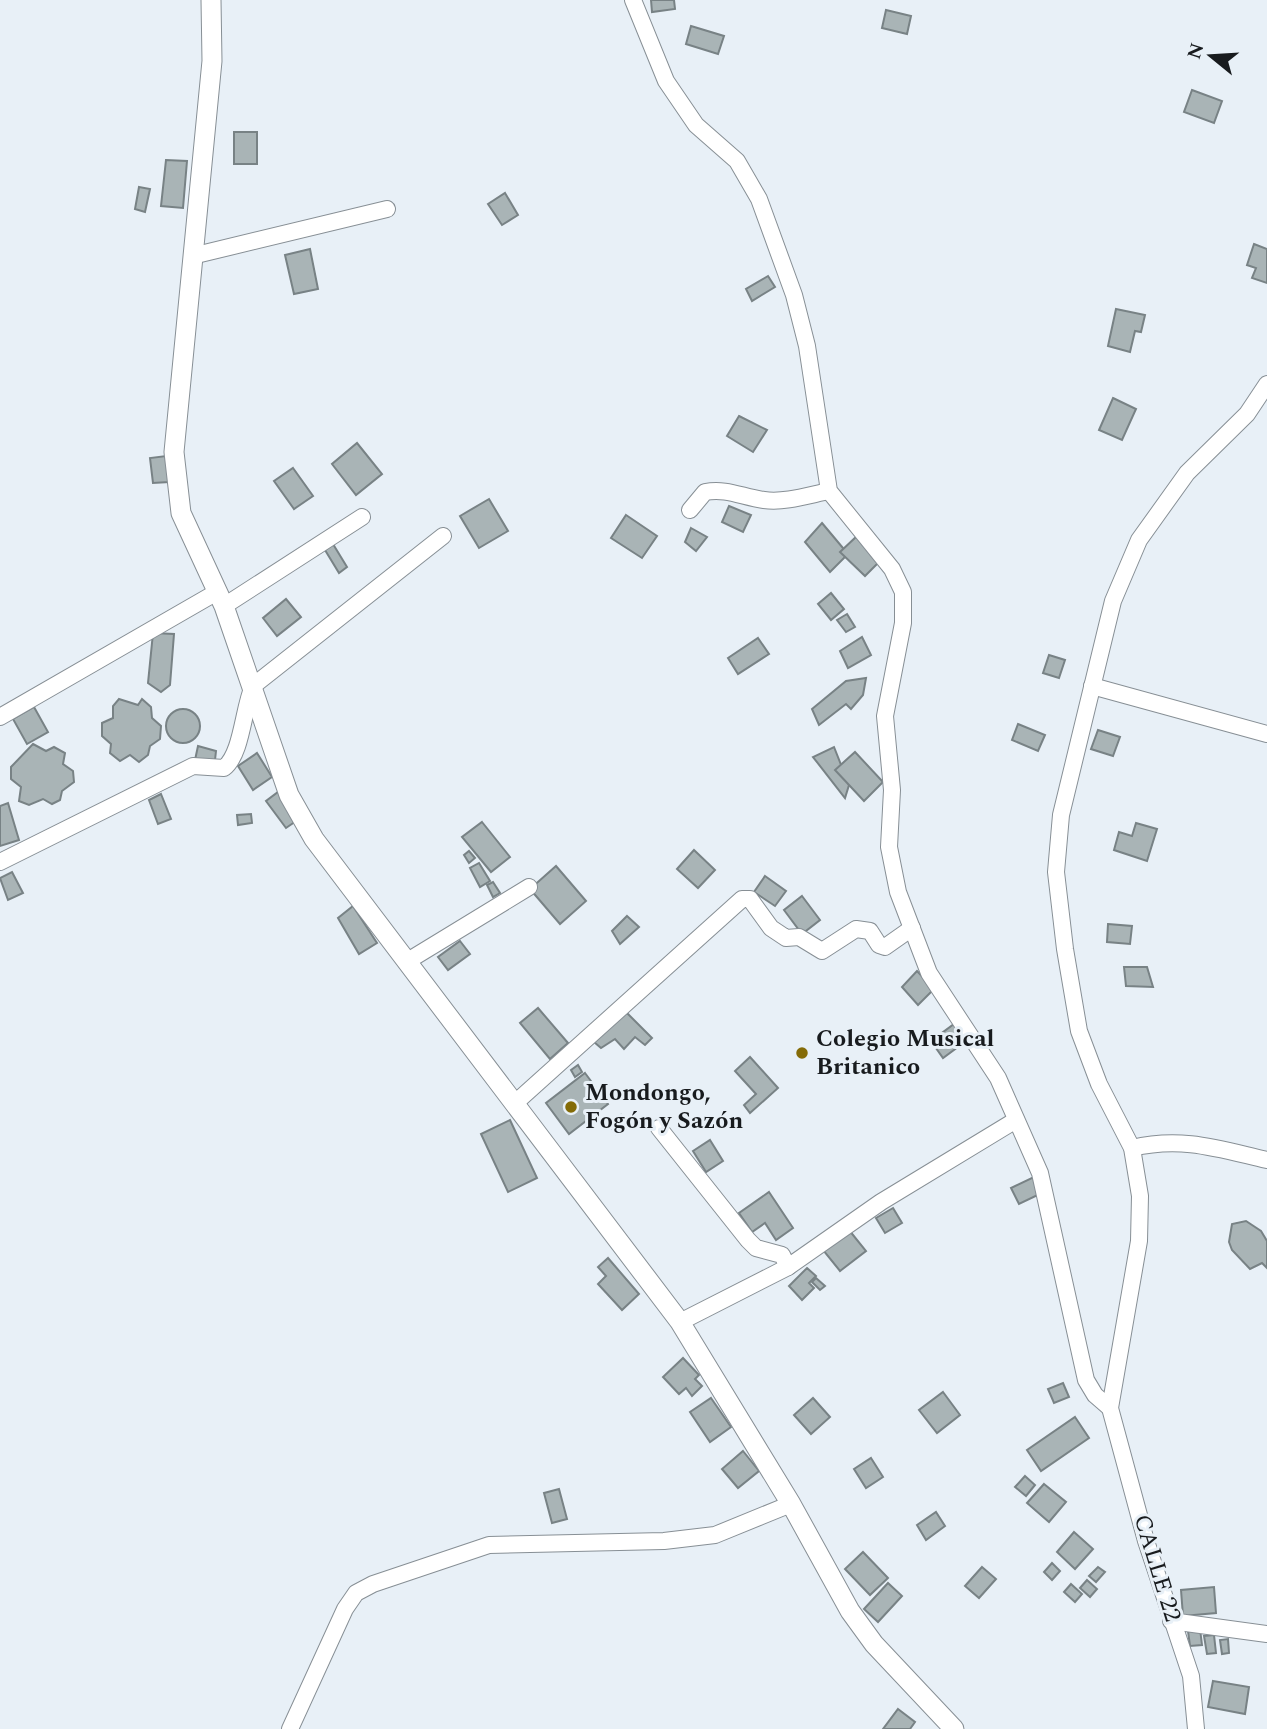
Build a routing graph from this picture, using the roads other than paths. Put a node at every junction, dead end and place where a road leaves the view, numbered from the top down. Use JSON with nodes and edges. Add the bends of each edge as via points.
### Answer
{"nodes":[{"id":1,"x":211,"y":0,"type":"edge"},
{"id":2,"x":633,"y":0,"type":"edge"},
{"id":3,"x":387,"y":209,"type":"dead end"},
{"id":4,"x":192,"y":256,"type":"junction"},
{"id":5,"x":1267,"y":384,"type":"edge"},
{"id":6,"x":829,"y":491,"type":"junction"},
{"id":7,"x":690,"y":510,"type":"dead end"},
{"id":8,"x":362,"y":517,"type":"dead end"},
{"id":9,"x":443,"y":536,"type":"dead end"},
{"id":10,"x":220,"y":599,"type":"junction"},
{"id":11,"x":253,"y":686,"type":"junction"},
{"id":12,"x":1092,"y":686,"type":"junction"},
{"id":13,"x":0,"y":717,"type":"edge"},
{"id":14,"x":1267,"y":734,"type":"edge"},
{"id":15,"x":0,"y":862,"type":"edge"},
{"id":16,"x":529,"y":887,"type":"dead end"},
{"id":17,"x":912,"y":928,"type":"junction"},
{"id":18,"x":405,"y":962,"type":"junction"},
{"id":19,"x":514,"y":1104,"type":"junction"},
{"id":20,"x":1016,"y":1120,"type":"junction"},
{"id":21,"x":659,"y":1128,"type":"dead end"},
{"id":22,"x":1132,"y":1148,"type":"junction"},
{"id":23,"x":1267,"y":1160,"type":"edge"},
{"id":24,"x":788,"y":1267,"type":"junction"},
{"id":25,"x":680,"y":1322,"type":"junction"},
{"id":26,"x":1110,"y":1408,"type":"junction"},
{"id":27,"x":791,"y":1504,"type":"junction"},
{"id":28,"x":1171,"y":1621,"type":"junction"},
{"id":29,"x":1267,"y":1634,"type":"edge"},
{"id":30,"x":290,"y":1729,"type":"edge"},
{"id":31,"x":954,"y":1729,"type":"edge"},
{"id":32,"x":1196,"y":1729,"type":"edge"}],
"edges":[{"from":1,"to":4,"type":"street","via":[[212,61]]},
{"from":2,"to":6,"type":"street","via":[[666,81],[696,125],[737,161],[759,199],[807,346]]},
{"from":3,"to":4,"type":"street"},
{"from":4,"to":10,"type":"street","via":[[174,452],[181,513]]},
{"from":5,"to":12,"type":"street","via":[[1247,414],[1187,473],[1139,540],[1113,601]]},
{"from":6,"to":7,"type":"street","via":[[764,500],[721,489],[705,492]]},
{"from":6,"to":17,"type":"street","via":[[892,569],[903,592],[903,623],[885,716],[892,790],[889,847],[898,892]]},
{"from":8,"to":10,"type":"street"},
{"from":9,"to":11,"type":"street"},
{"from":10,"to":11,"type":"street"},
{"from":10,"to":13,"type":"street"},
{"from":11,"to":15,"type":"street","via":[[235,753],[224,768],[193,766]]},
{"from":11,"to":18,"type":"street","via":[[289,795],[314,839]]},
{"from":12,"to":14,"type":"street"},
{"from":12,"to":22,"type":"street","via":[[1060,815],[1056,872],[1079,1031],[1098,1084]]},
{"from":16,"to":18,"type":"street"},
{"from":17,"to":19,"type":"street","via":[[885,947],[879,946],[870,931],[856,929],[822,951],[799,937],[786,938],[771,928],[757,904],[742,900]]},
{"from":17,"to":20,"type":"street","via":[[929,973],[998,1078]]},
{"from":18,"to":19,"type":"street"},
{"from":19,"to":25,"type":"street"},
{"from":20,"to":24,"type":"street","via":[[892,1195]]},
{"from":20,"to":26,"type":"street","via":[[1040,1173],[1086,1380]]},
{"from":21,"to":24,"type":"street","via":[[748,1240],[756,1248],[782,1255]]},
{"from":22,"to":23,"type":"street","via":[[1161,1141],[1196,1143]]},
{"from":22,"to":26,"type":"street","via":[[1140,1196],[1139,1241]]},
{"from":24,"to":25,"type":"street"},
{"from":25,"to":27,"type":"street"},
{"from":26,"to":28,"type":"street","name":"CALLE 22"},
{"from":27,"to":30,"type":"street","via":[[715,1535],[664,1541],[489,1545],[373,1584],[356,1593],[345,1609]]},
{"from":27,"to":31,"type":"street","via":[[850,1611],[874,1644]]},
{"from":28,"to":29,"type":"street"},
{"from":28,"to":32,"type":"street","name":"CALLE 22","via":[[1191,1676]]}]}
